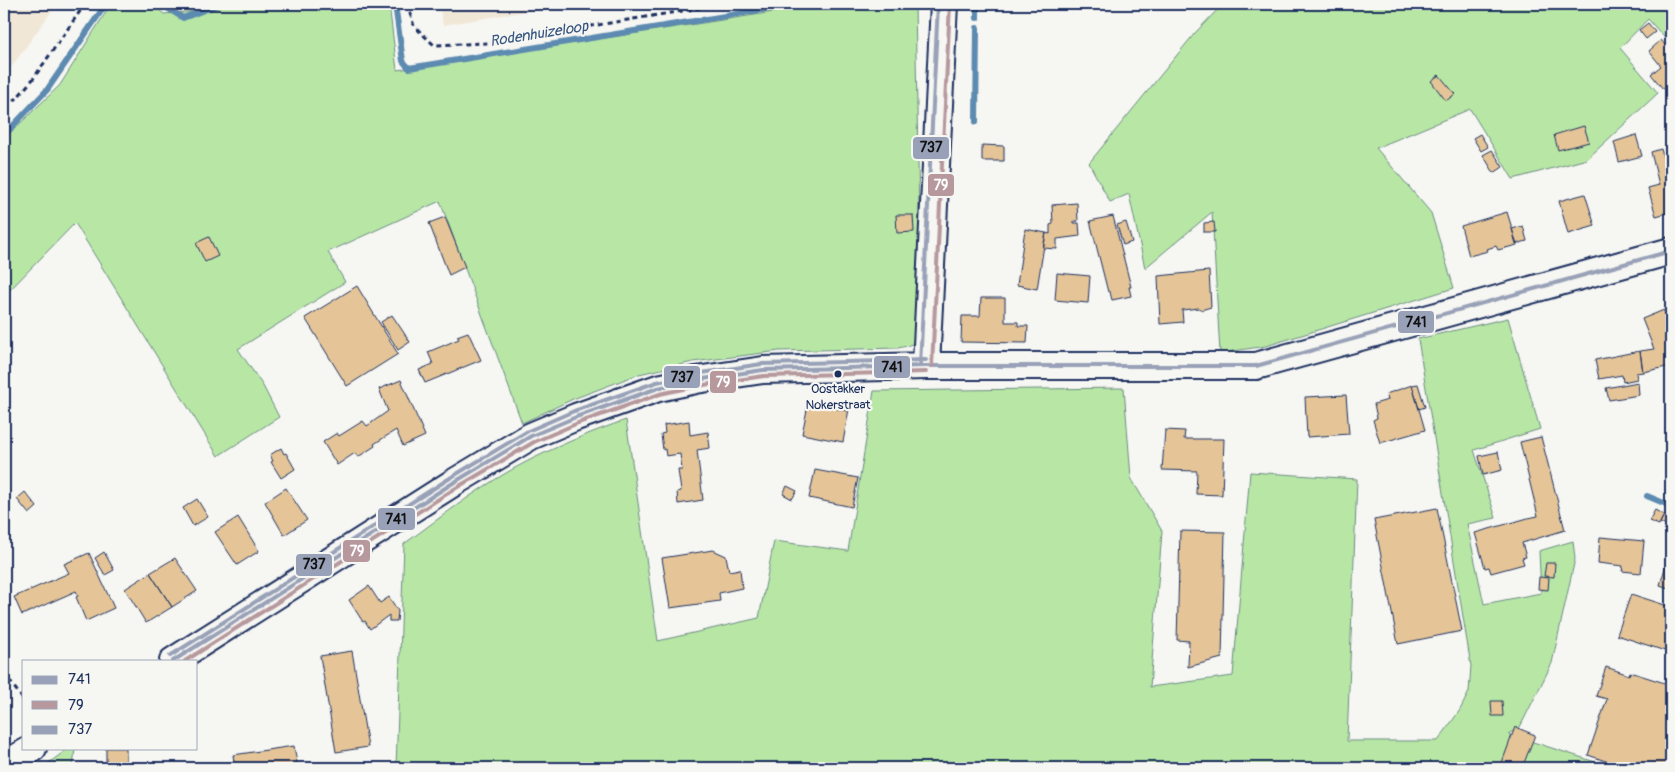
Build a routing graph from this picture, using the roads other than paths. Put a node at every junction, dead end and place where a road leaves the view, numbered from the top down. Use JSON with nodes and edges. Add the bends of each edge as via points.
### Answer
{"nodes":[{"id":1,"x":944,"y":4,"type":"edge"},
{"id":2,"x":1671,"y":251,"type":"edge"},
{"id":3,"x":926,"y":366,"type":"junction"},
{"id":4,"x":175,"y":660,"type":"edge"},
{"id":5,"x":30,"y":750,"type":"edge"},
{"id":6,"x":4,"y":765,"type":"edge"}],
"edges":[{"from":1,"to":3,"type":"street"},
{"from":2,"to":3,"type":"street","via":[[1256,366]]},
{"from":3,"to":4,"type":"street","via":[[763,370],[658,388],[576,416],[531,436],[453,483]]},
{"from":5,"to":6,"type":"street"}]}
